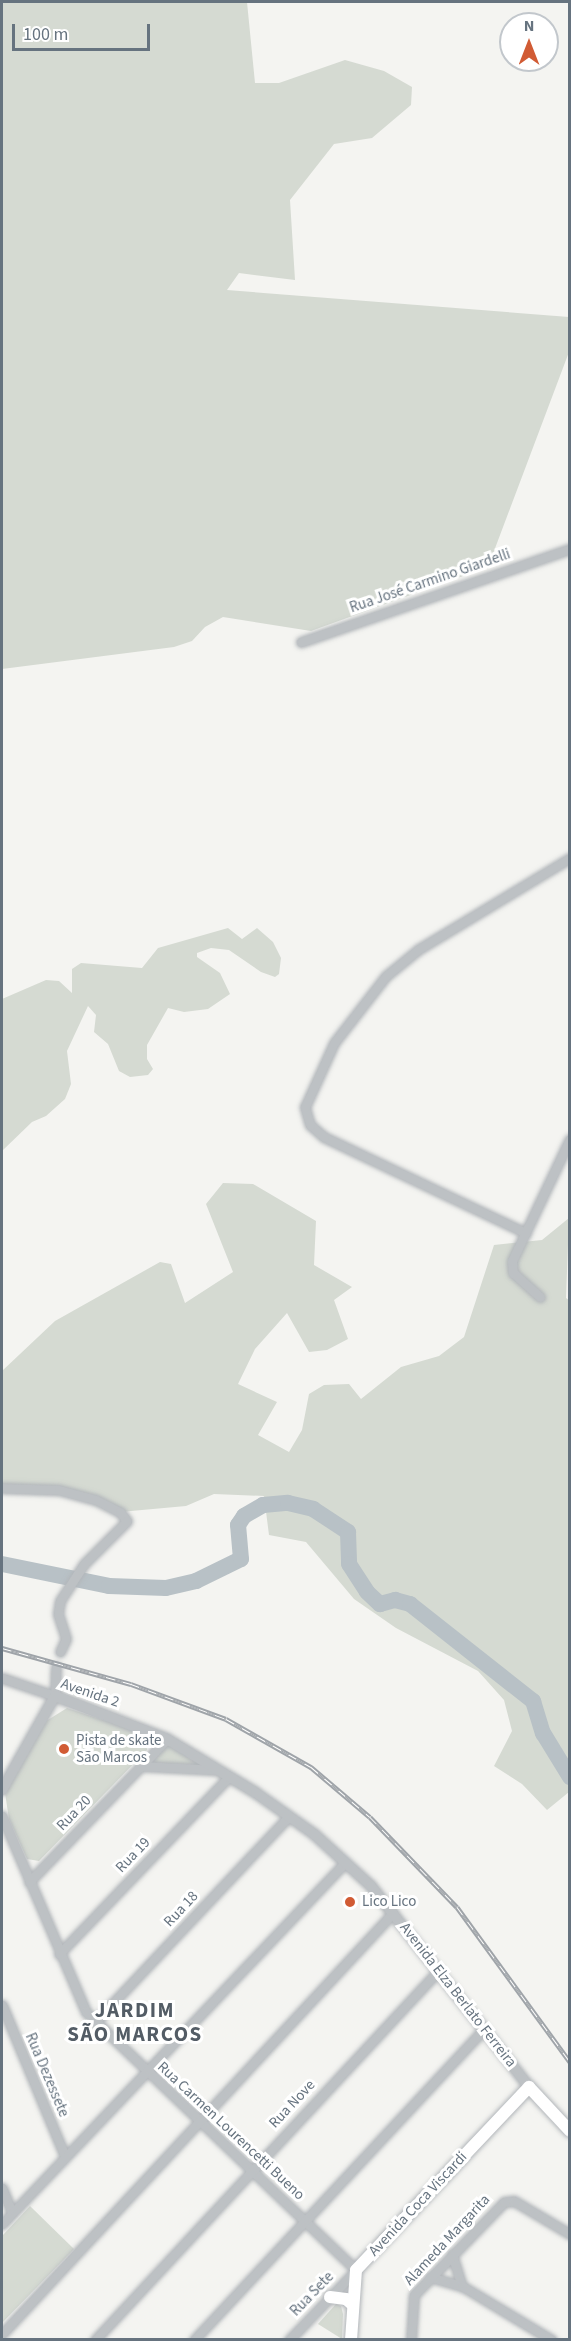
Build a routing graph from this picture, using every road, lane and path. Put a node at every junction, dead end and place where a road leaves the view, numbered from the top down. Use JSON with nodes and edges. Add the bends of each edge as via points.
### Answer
{"nodes":[{"id":1,"x":570,"y":549,"type":"edge"},
{"id":2,"x":301,"y":642,"type":"dead end"},
{"id":3,"x":570,"y":858,"type":"edge"},
{"id":4,"x":570,"y":1139,"type":"edge"},
{"id":5,"x":526,"y":1233,"type":"junction"},
{"id":6,"x":540,"y":1298,"type":"dead end"},
{"id":7,"x":2,"y":1488,"type":"edge"},
{"id":8,"x":60,"y":1652,"type":"dead end"},
{"id":9,"x":56,"y":1667,"type":"dead end"},
{"id":10,"x":2,"y":1678,"type":"edge"},
{"id":11,"x":55,"y":1696,"type":"junction"},
{"id":12,"x":167,"y":1739,"type":"junction"},
{"id":13,"x":141,"y":1766,"type":"junction"},
{"id":14,"x":218,"y":1770,"type":"junction"},
{"id":15,"x":229,"y":1777,"type":"junction"},
{"id":16,"x":2,"y":1790,"type":"edge"},
{"id":17,"x":2,"y":1816,"type":"edge"},
{"id":18,"x":289,"y":1816,"type":"junction"},
{"id":19,"x":345,"y":1862,"type":"junction"},
{"id":20,"x":29,"y":1882,"type":"junction"},
{"id":21,"x":393,"y":1913,"type":"junction"},
{"id":22,"x":59,"y":1954,"type":"junction"},
{"id":23,"x":439,"y":1970,"type":"junction"},
{"id":24,"x":2,"y":2005,"type":"edge"},
{"id":25,"x":95,"y":2022,"type":"junction"},
{"id":26,"x":484,"y":2030,"type":"junction"},
{"id":27,"x":146,"y":2072,"type":"junction"},
{"id":28,"x":529,"y":2086,"type":"junction"},
{"id":29,"x":198,"y":2121,"type":"junction"},
{"id":30,"x":570,"y":2131,"type":"edge"},
{"id":31,"x":65,"y":2156,"type":"junction"},
{"id":32,"x":251,"y":2170,"type":"junction"},
{"id":33,"x":2,"y":2188,"type":"edge"},
{"id":34,"x":12,"y":2213,"type":"junction"},
{"id":35,"x":303,"y":2220,"type":"junction"},
{"id":36,"x":2,"y":2224,"type":"edge"},
{"id":37,"x":570,"y":2234,"type":"edge"},
{"id":38,"x":452,"y":2254,"type":"junction"},
{"id":39,"x":356,"y":2270,"type":"junction"},
{"id":40,"x":430,"y":2277,"type":"junction"},
{"id":41,"x":462,"y":2286,"type":"junction"},
{"id":42,"x":330,"y":2297,"type":"junction"},
{"id":43,"x":353,"y":2305,"type":"junction"},
{"id":44,"x":2,"y":2334,"type":"edge"},
{"id":45,"x":95,"y":2340,"type":"edge"},
{"id":46,"x":194,"y":2340,"type":"edge"},
{"id":47,"x":289,"y":2340,"type":"edge"},
{"id":48,"x":351,"y":2340,"type":"edge"},
{"id":49,"x":411,"y":2340,"type":"edge"},
{"id":50,"x":552,"y":2340,"type":"edge"}],
"edges":[{"from":1,"to":2,"type":"street","name":"Rua José Carmino Giardelli"},
{"from":3,"to":5,"type":"street","via":[[418,949],[386,976],[334,1043],[305,1107],[310,1125],[324,1137]]},
{"from":4,"to":5,"type":"street"},
{"from":5,"to":6,"type":"street","via":[[512,1268]]},
{"from":7,"to":8,"type":"street","via":[[59,1490],[96,1500],[120,1512],[128,1521],[71,1582],[58,1614],[66,1639]]},
{"from":9,"to":11,"type":"street"},
{"from":10,"to":11,"type":"street","name":"Avenida 2"},
{"from":11,"to":12,"type":"street","name":"Avenida 2"},
{"from":11,"to":16,"type":"street"},
{"from":12,"to":13,"type":"street","name":"Rua 20"},
{"from":12,"to":14,"type":"street","name":"Avenida Elza Berlato Ferreira"},
{"from":13,"to":14,"type":"street"},
{"from":13,"to":20,"type":"street","name":"Rua 20"},
{"from":14,"to":15,"type":"street","name":"Avenida Elza Berlato Ferreira"},
{"from":15,"to":18,"type":"street","name":"Avenida Elza Berlato Ferreira"},
{"from":15,"to":22,"type":"street","name":"Rua 19"},
{"from":17,"to":20,"type":"street","name":"Rua Carmen Lourencetti Bueno"},
{"from":18,"to":19,"type":"street","name":"Avenida Elza Berlato Ferreira"},
{"from":18,"to":25,"type":"street","name":"Rua 18"},
{"from":19,"to":21,"type":"street","name":"Avenida Elza Berlato Ferreira"},
{"from":19,"to":27,"type":"street"},
{"from":20,"to":22,"type":"street","name":"Rua Carmen Lourencetti Bueno"},
{"from":21,"to":23,"type":"street","name":"Avenida Elza Berlato Ferreira"},
{"from":21,"to":29,"type":"street"},
{"from":22,"to":25,"type":"street","name":"Rua Carmen Lourencetti Bueno","via":[[75,1994]]},
{"from":23,"to":26,"type":"street","name":"Avenida Elza Berlato Ferreira"},
{"from":23,"to":32,"type":"street","name":"Rua Nove"},
{"from":24,"to":31,"type":"street","name":"Rua Dezessete"},
{"from":25,"to":27,"type":"street","name":"Rua Carmen Lourencetti Bueno"},
{"from":26,"to":28,"type":"street","name":"Avenida Elza Berlato Ferreira"},
{"from":26,"to":35,"type":"street"},
{"from":27,"to":29,"type":"street","name":"Rua Carmen Lourencetti Bueno"},
{"from":27,"to":31,"type":"street"},
{"from":28,"to":30,"type":"main road","name":"Avenida Elza Berlato Ferreira"},
{"from":28,"to":39,"type":"main road","name":"Avenida Coca Viscardi"},
{"from":29,"to":32,"type":"street","name":"Rua Carmen Lourencetti Bueno"},
{"from":29,"to":44,"type":"street"},
{"from":31,"to":34,"type":"street"},
{"from":32,"to":35,"type":"street","name":"Rua Carmen Lourencetti Bueno"},
{"from":32,"to":45,"type":"street","name":"Rua Nove"},
{"from":33,"to":34,"type":"street"},
{"from":34,"to":36,"type":"street"},
{"from":35,"to":39,"type":"street","name":"Rua Carmen Lourencetti Bueno"},
{"from":35,"to":46,"type":"street"},
{"from":37,"to":38,"type":"street","name":"Alameda Margarita","via":[[509,2199]]},
{"from":38,"to":40,"type":"street","name":"Alameda Margarita"},
{"from":38,"to":41,"type":"street"},
{"from":39,"to":42,"type":"street","name":"Rua Sete"},
{"from":39,"to":43,"type":"main road","name":"Avenida Coca Viscardi"},
{"from":40,"to":41,"type":"street"},
{"from":40,"to":49,"type":"street","name":"Alameda Margarita","via":[[412,2300]]},
{"from":41,"to":50,"type":"street"},
{"from":42,"to":43,"type":"main road","via":[[346,2299]]},
{"from":42,"to":47,"type":"street","name":"Rua Sete"},
{"from":43,"to":48,"type":"main road","name":"Avenida Coca Viscardi"}]}
